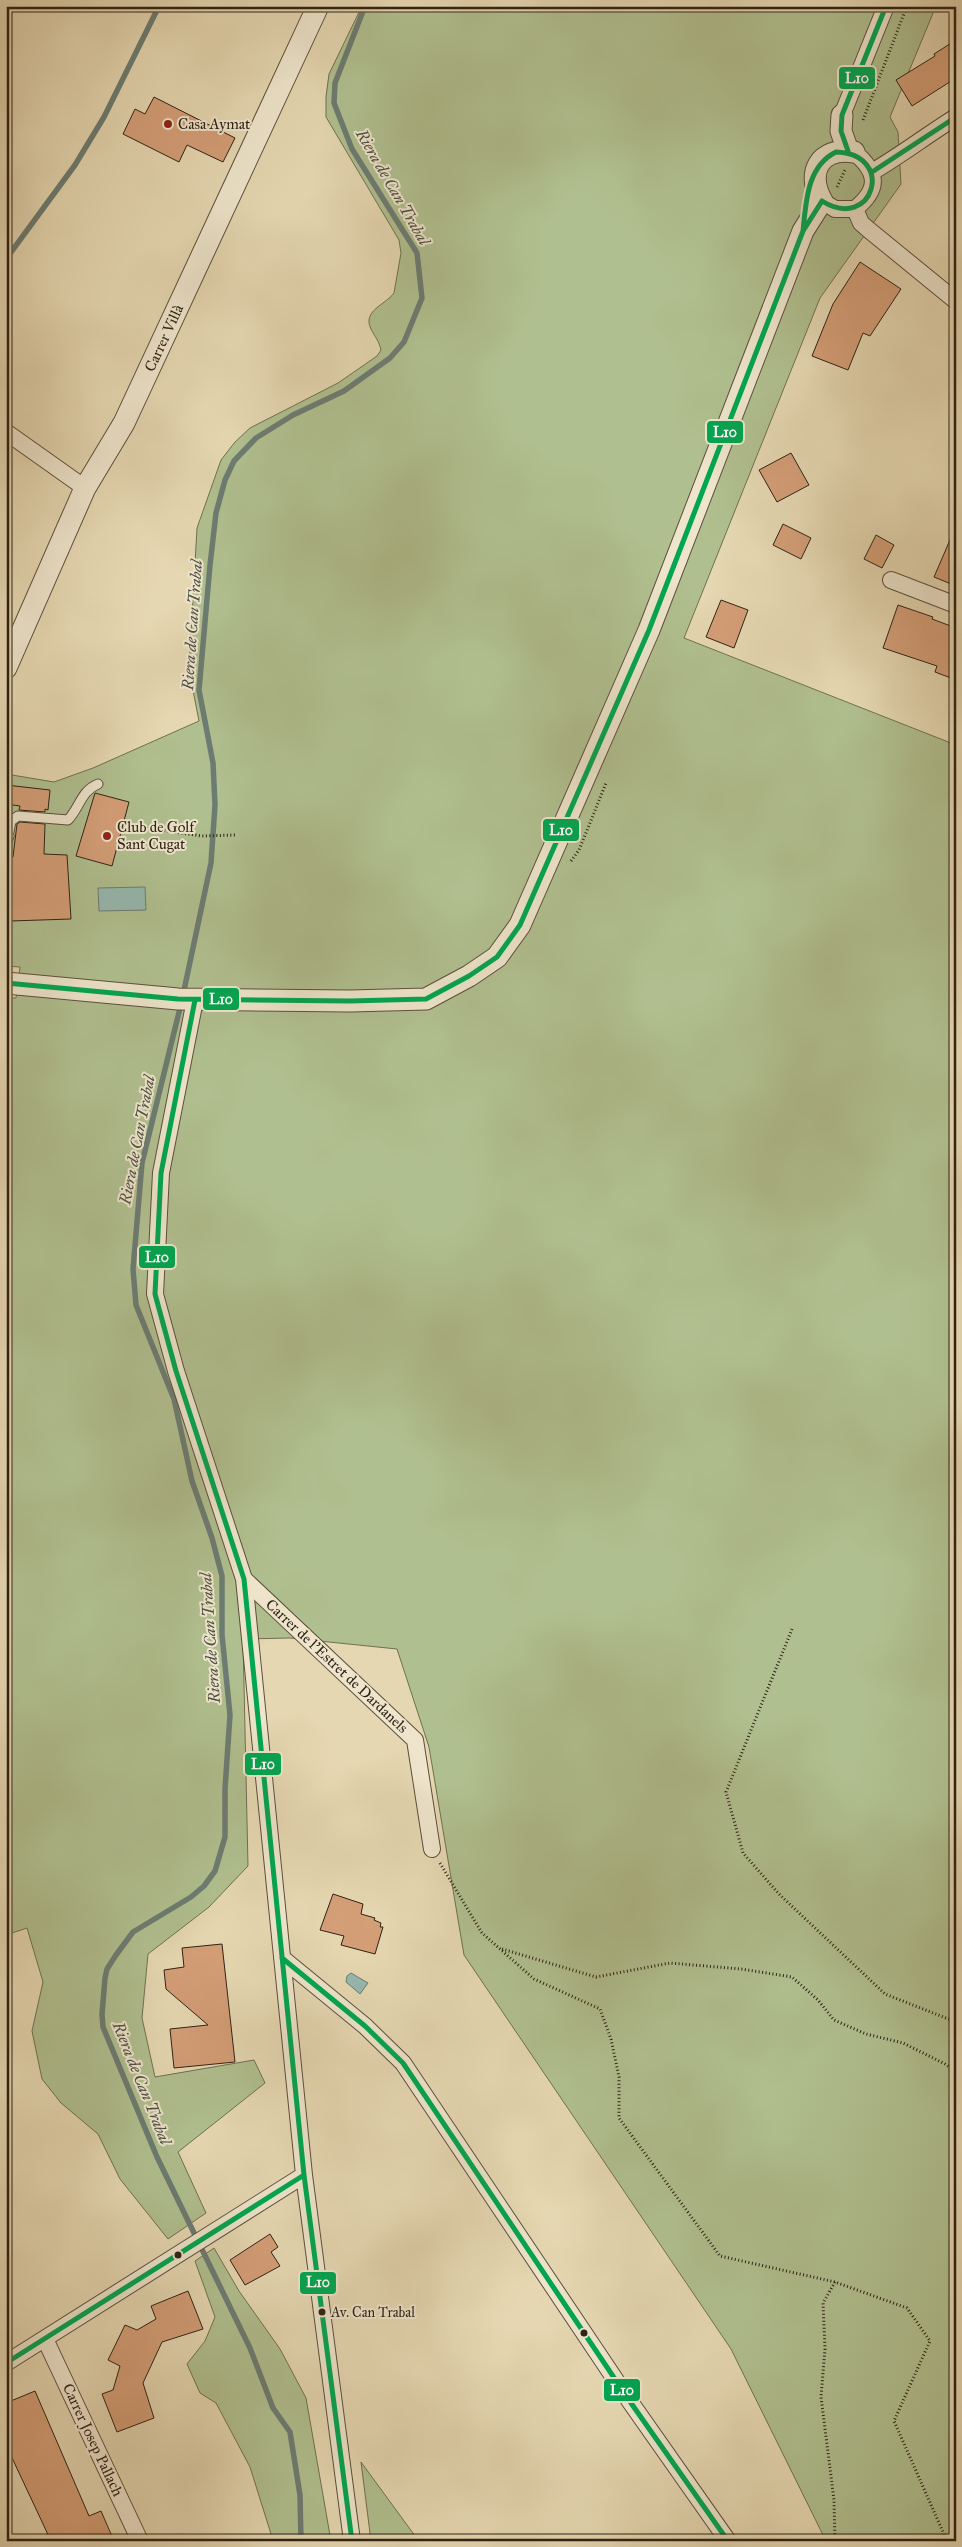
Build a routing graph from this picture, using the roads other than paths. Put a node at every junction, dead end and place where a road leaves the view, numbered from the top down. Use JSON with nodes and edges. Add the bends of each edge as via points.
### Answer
{"nodes":[{"id":1,"x":318,"y":6,"type":"edge"},
{"id":2,"x":886,"y":6,"type":"edge"},
{"id":3,"x":842,"y":115,"type":"joint"},
{"id":4,"x":956,"y":117,"type":"edge"},
{"id":5,"x":851,"y":152,"type":"junction"},
{"id":6,"x":872,"y":172,"type":"junction"},
{"id":7,"x":813,"y":179,"type":"junction"},
{"id":8,"x":826,"y":203,"type":"junction"},
{"id":9,"x":855,"y":209,"type":"junction"},
{"id":10,"x":803,"y":231,"type":"junction"},
{"id":11,"x":956,"y":301,"type":"edge"},
{"id":12,"x":6,"y":432,"type":"edge"},
{"id":13,"x":85,"y":488,"type":"junction"},
{"id":14,"x":891,"y":580,"type":"dead end"},
{"id":15,"x":956,"y":605,"type":"edge"},
{"id":16,"x":6,"y":668,"type":"edge"},
{"id":17,"x":98,"y":784,"type":"dead end"},
{"id":18,"x":7,"y":830,"type":"edge"},
{"id":19,"x":6,"y":844,"type":"edge"},
{"id":20,"x":6,"y":983,"type":"edge"},
{"id":21,"x":188,"y":1000,"type":"junction"},
{"id":22,"x":244,"y":1579,"type":"junction"},
{"id":23,"x":432,"y":1849,"type":"road end"},
{"id":24,"x":282,"y":1958,"type":"junction"},
{"id":25,"x":304,"y":2175,"type":"junction"},
{"id":26,"x":45,"y":2339,"type":"junction"},
{"id":27,"x":6,"y":2363,"type":"edge"},
{"id":28,"x":140,"y":2541,"type":"edge"},
{"id":29,"x":352,"y":2541,"type":"edge"},
{"id":30,"x":728,"y":2541,"type":"edge"}],
"edges":[{"from":1,"to":13,"type":"street","name":"Carrer Villà","via":[[124,423]]},
{"from":2,"to":3,"type":"street"},
{"from":3,"to":5,"type":"street","via":[[841,131]]},
{"from":4,"to":6,"type":"street"},
{"from":5,"to":6,"type":"street","via":[[868,163]]},
{"from":5,"to":7,"type":"street","via":[[826,157]]},
{"from":6,"to":9,"type":"street","via":[[871,193]]},
{"from":7,"to":8,"type":"street"},
{"from":7,"to":10,"type":"street","via":[[806,202]]},
{"from":8,"to":9,"type":"street","via":[[845,211]]},
{"from":8,"to":10,"type":"street"},
{"from":9,"to":11,"type":"street","via":[[861,223]]},
{"from":10,"to":21,"type":"street","via":[[648,630],[520,925],[497,957],[470,976],[426,999],[350,1002]]},
{"from":12,"to":13,"type":"street"},
{"from":13,"to":16,"type":"street","name":"Carrer Villà"},
{"from":14,"to":15,"type":"street"},
{"from":17,"to":18,"type":"lane","via":[[88,788],[76,812],[68,820],[18,816]]},
{"from":18,"to":19,"type":"lane"},
{"from":20,"to":21,"type":"street"},
{"from":21,"to":22,"type":"street","via":[[160,1174],[155,1294],[176,1371]]},
{"from":22,"to":23,"type":"street","name":"Carrer de l'Estret de Dardanels","via":[[415,1740]]},
{"from":22,"to":24,"type":"street"},
{"from":24,"to":25,"type":"street"},
{"from":24,"to":30,"type":"street","via":[[365,2026],[403,2062],[631,2403]]},
{"from":25,"to":26,"type":"street"},
{"from":25,"to":29,"type":"street"},
{"from":26,"to":27,"type":"street"},
{"from":26,"to":28,"type":"street","name":"Carrer Josep Pallach"}]}
